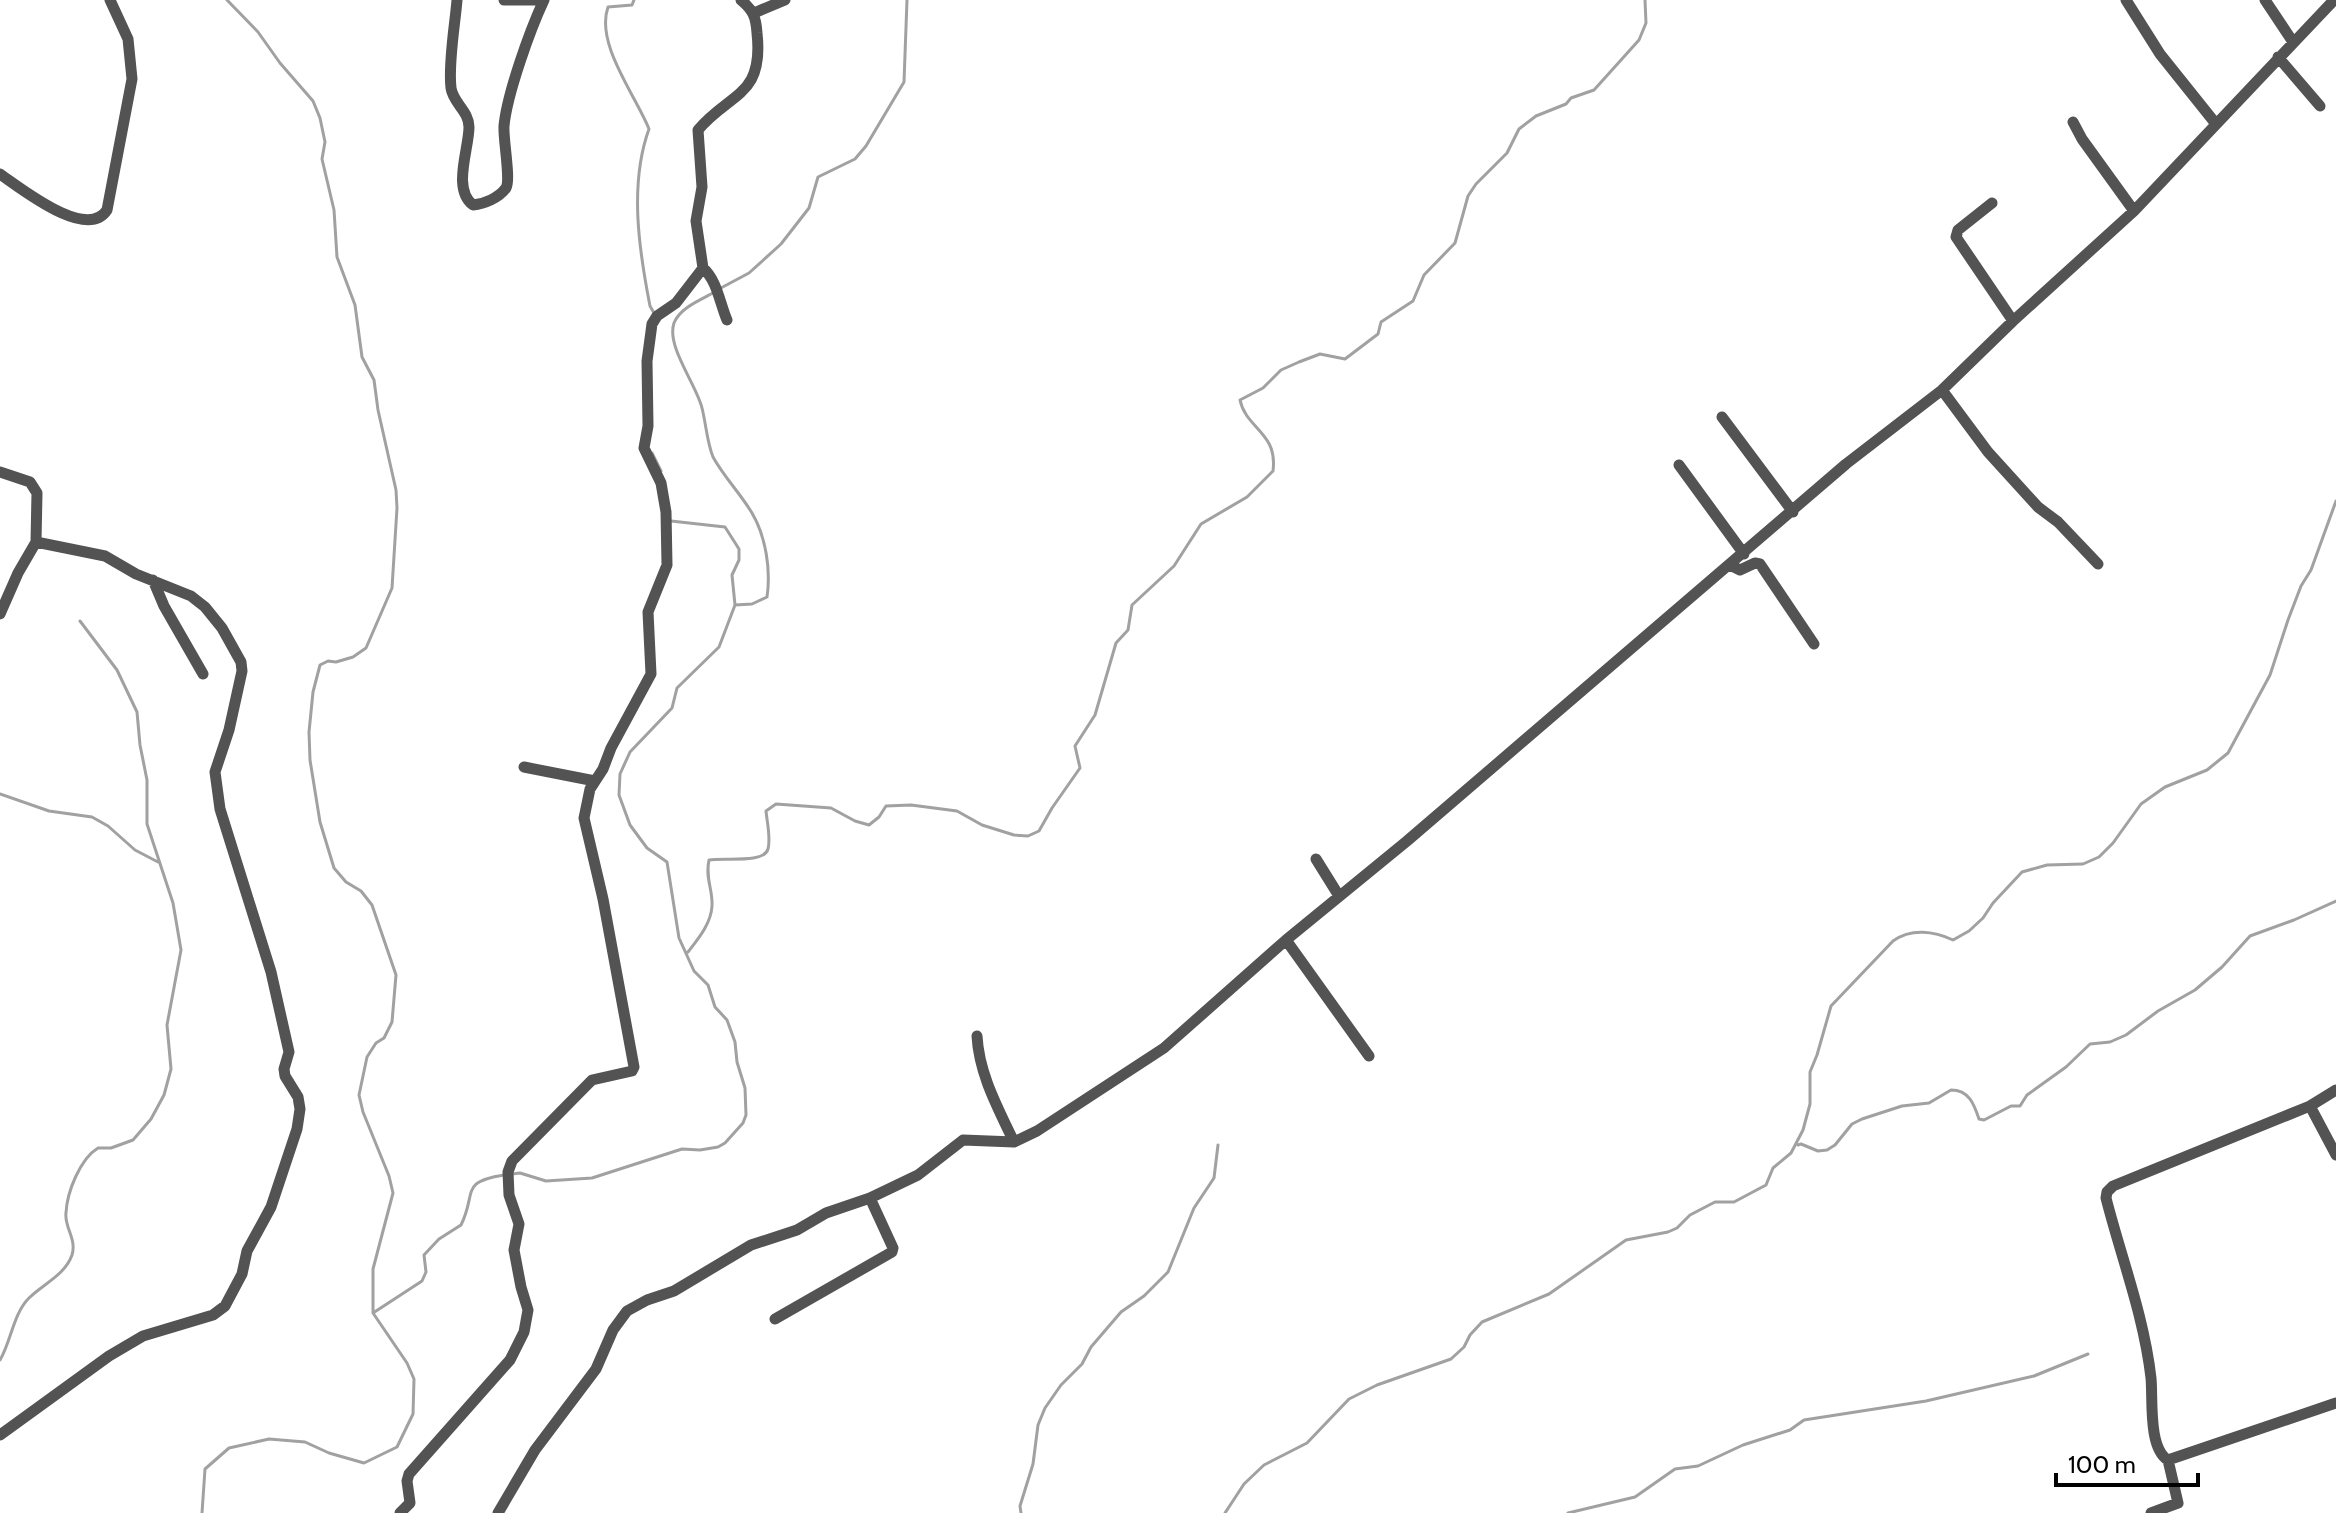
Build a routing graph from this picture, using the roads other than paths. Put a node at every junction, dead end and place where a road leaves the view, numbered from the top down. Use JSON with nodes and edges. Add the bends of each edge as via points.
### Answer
{"nodes":[{"id":1,"x":110,"y":0,"type":"edge"},
{"id":2,"x":457,"y":0,"type":"edge"},
{"id":3,"x":504,"y":0,"type":"edge"},
{"id":4,"x":541,"y":0,"type":"edge"},
{"id":5,"x":741,"y":0,"type":"edge"},
{"id":6,"x":785,"y":0,"type":"edge"},
{"id":7,"x":2126,"y":0,"type":"edge"},
{"id":8,"x":2265,"y":0,"type":"edge"},
{"id":9,"x":2334,"y":0,"type":"edge"},
{"id":10,"x":754,"y":13,"type":"junction"},
{"id":11,"x":2293,"y":42,"type":"junction"},
{"id":12,"x":2278,"y":57,"type":"junction"},
{"id":13,"x":2320,"y":106,"type":"dead end"},
{"id":14,"x":2073,"y":122,"type":"dead end"},
{"id":15,"x":2216,"y":124,"type":"junction"},
{"id":16,"x":0,"y":174,"type":"edge"},
{"id":17,"x":1992,"y":203,"type":"dead end"},
{"id":18,"x":2134,"y":211,"type":"junction"},
{"id":19,"x":703,"y":268,"type":"junction"},
{"id":20,"x":727,"y":320,"type":"dead end"},
{"id":21,"x":2013,"y":321,"type":"junction"},
{"id":22,"x":1942,"y":390,"type":"junction"},
{"id":23,"x":1722,"y":417,"type":"dead end"},
{"id":24,"x":1679,"y":465,"type":"dead end"},
{"id":25,"x":0,"y":472,"type":"edge"},
{"id":26,"x":1793,"y":512,"type":"junction"},
{"id":27,"x":36,"y":542,"type":"junction"},
{"id":28,"x":1744,"y":554,"type":"junction"},
{"id":29,"x":2098,"y":564,"type":"dead end"},
{"id":30,"x":1730,"y":565,"type":"junction"},
{"id":31,"x":153,"y":580,"type":"junction"},
{"id":32,"x":0,"y":614,"type":"edge"},
{"id":33,"x":1814,"y":644,"type":"dead end"},
{"id":34,"x":203,"y":674,"type":"dead end"},
{"id":35,"x":524,"y":767,"type":"dead end"},
{"id":36,"x":595,"y":781,"type":"junction"},
{"id":37,"x":1316,"y":859,"type":"dead end"},
{"id":38,"x":1339,"y":896,"type":"junction"},
{"id":39,"x":1286,"y":940,"type":"junction"},
{"id":40,"x":977,"y":1036,"type":"dead end"},
{"id":41,"x":1369,"y":1056,"type":"dead end"},
{"id":42,"x":2336,"y":1090,"type":"edge"},
{"id":43,"x":2310,"y":1106,"type":"junction"},
{"id":44,"x":1014,"y":1142,"type":"junction"},
{"id":45,"x":2336,"y":1155,"type":"edge"},
{"id":46,"x":870,"y":1198,"type":"junction"},
{"id":47,"x":775,"y":1319,"type":"dead end"},
{"id":48,"x":2336,"y":1403,"type":"edge"},
{"id":49,"x":0,"y":1435,"type":"edge"},
{"id":50,"x":2168,"y":1460,"type":"junction"},
{"id":51,"x":400,"y":1513,"type":"edge"},
{"id":52,"x":498,"y":1513,"type":"edge"},
{"id":53,"x":2151,"y":1513,"type":"edge"}],
"edges":[{"from":1,"to":16,"type":"street","via":[[128,39],[132,79],[107,210],[95,220],[73,219]]},
{"from":2,"to":4,"type":"street","via":[[451,90],[468,118],[462,165],[465,194],[473,205],[496,197],[508,181],[504,122]]},
{"from":3,"to":4,"type":"street"},
{"from":5,"to":10,"type":"street"},
{"from":6,"to":10,"type":"street"},
{"from":7,"to":15,"type":"street","via":[[2160,54]]},
{"from":8,"to":11,"type":"street"},
{"from":9,"to":11,"type":"street"},
{"from":10,"to":19,"type":"street","via":[[758,64],[737,98],[698,130],[702,187],[696,221]]},
{"from":11,"to":12,"type":"street"},
{"from":12,"to":13,"type":"street"},
{"from":12,"to":15,"type":"street"},
{"from":14,"to":18,"type":"street"},
{"from":15,"to":18,"type":"street"},
{"from":17,"to":21,"type":"street","via":[[1956,237]]},
{"from":18,"to":21,"type":"street"},
{"from":19,"to":20,"type":"street"},
{"from":19,"to":36,"type":"street","via":[[652,324],[644,448],[661,483],[667,565],[648,612],[651,674]]},
{"from":21,"to":22,"type":"street"},
{"from":22,"to":26,"type":"street"},
{"from":22,"to":29,"type":"street","via":[[1988,452]]},
{"from":23,"to":26,"type":"street"},
{"from":24,"to":28,"type":"street"},
{"from":25,"to":27,"type":"street","via":[[35,487]]},
{"from":26,"to":28,"type":"street"},
{"from":27,"to":31,"type":"street","via":[[105,556]]},
{"from":27,"to":32,"type":"street"},
{"from":28,"to":30,"type":"street"},
{"from":30,"to":33,"type":"street","via":[[1740,570],[1760,564]]},
{"from":30,"to":38,"type":"street"},
{"from":31,"to":34,"type":"street"},
{"from":31,"to":49,"type":"street","via":[[205,607],[242,667],[215,772],[220,809],[271,972],[289,1052],[285,1076],[300,1109],[297,1129],[271,1207],[225,1306],[213,1315],[143,1336]]},
{"from":35,"to":36,"type":"street"},
{"from":36,"to":51,"type":"street","via":[[584,818],[634,1067],[624,1075],[592,1080],[512,1161],[509,1195],[519,1224],[514,1250],[528,1310],[524,1332],[510,1360],[409,1474],[410,1503]]},
{"from":37,"to":38,"type":"street"},
{"from":38,"to":39,"type":"street"},
{"from":39,"to":41,"type":"street"},
{"from":39,"to":44,"type":"street","via":[[1164,1048]]},
{"from":40,"to":44,"type":"street","via":[[978,1056]]},
{"from":42,"to":43,"type":"street"},
{"from":43,"to":45,"type":"street"},
{"from":43,"to":50,"type":"street","via":[[2107,1192],[2146,1346],[2155,1435],[2160,1455]]},
{"from":44,"to":46,"type":"street","via":[[963,1140],[930,1169]]},
{"from":46,"to":47,"type":"street","via":[[892,1252]]},
{"from":46,"to":52,"type":"street","via":[[751,1245],[674,1291],[627,1311],[596,1369],[535,1450]]},
{"from":48,"to":50,"type":"street"},
{"from":50,"to":53,"type":"street","via":[[2178,1503]]}]}
